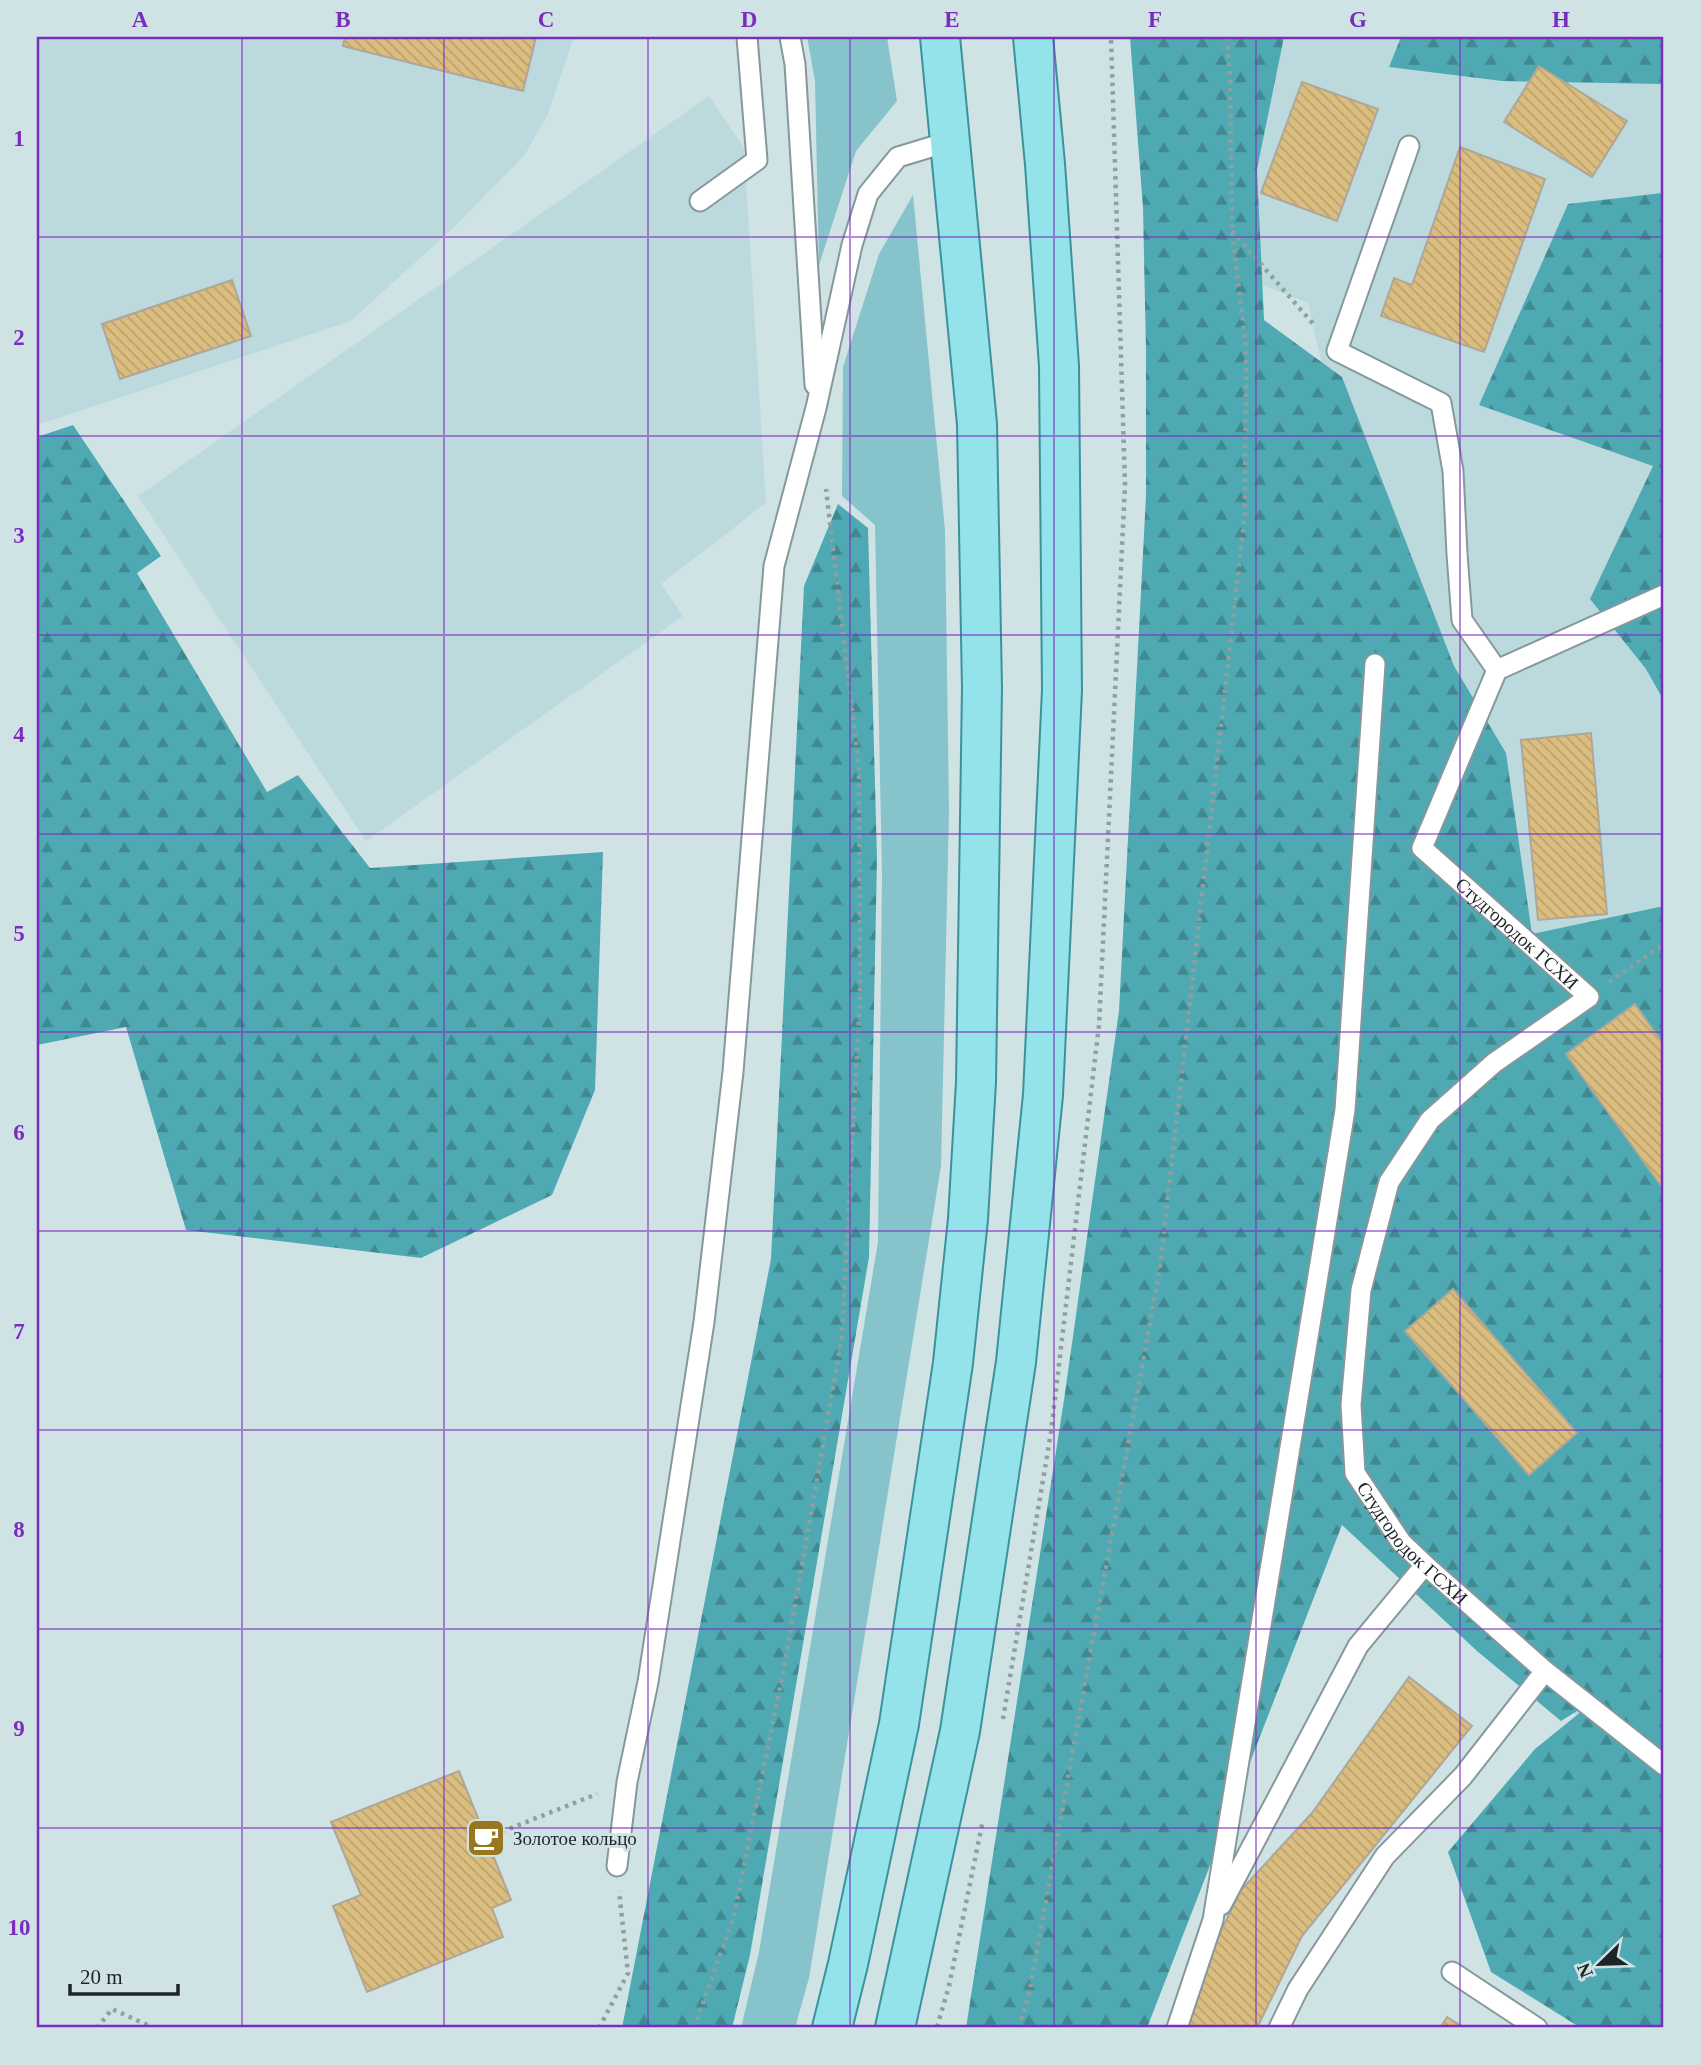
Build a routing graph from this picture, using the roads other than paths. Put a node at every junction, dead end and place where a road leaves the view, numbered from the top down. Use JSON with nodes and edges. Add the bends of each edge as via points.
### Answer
{"nodes":[{"id":1,"x":747,"y":37,"type":"edge"},
{"id":2,"x":790,"y":37,"type":"edge"},
{"id":3,"x":940,"y":37,"type":"edge"},
{"id":4,"x":1032,"y":37,"type":"edge"},
{"id":5,"x":1059,"y":37,"type":"edge"},
{"id":6,"x":951,"y":141,"type":"junction"},
{"id":7,"x":1409,"y":146,"type":"dead end"},
{"id":8,"x":1045,"y":164,"type":"junction"},
{"id":9,"x":700,"y":201,"type":"dead end"},
{"id":10,"x":816,"y":408,"type":"junction"},
{"id":11,"x":1664,"y":595,"type":"edge"},
{"id":12,"x":1375,"y":664,"type":"dead end"},
{"id":13,"x":1497,"y":670,"type":"junction"},
{"id":14,"x":1425,"y":1565,"type":"junction"},
{"id":15,"x":1545,"y":1671,"type":"junction"},
{"id":16,"x":1664,"y":1765,"type":"edge"},
{"id":17,"x":617,"y":1866,"type":"road end"},
{"id":18,"x":1213,"y":1920,"type":"junction"},
{"id":19,"x":1452,"y":1972,"type":"dead end"},
{"id":20,"x":1284,"y":2026,"type":"edge"},
{"id":21,"x":832,"y":2028,"type":"edge"},
{"id":22,"x":895,"y":2028,"type":"edge"},
{"id":23,"x":1177,"y":2028,"type":"edge"},
{"id":24,"x":1537,"y":2028,"type":"edge"}],
"edges":[{"from":1,"to":9,"type":"lane","via":[[757,160]]},
{"from":2,"to":10,"type":"lane"},
{"from":3,"to":6,"type":"main road"},
{"from":4,"to":8,"type":"main road"},
{"from":5,"to":8,"type":"main road"},
{"from":6,"to":10,"type":"lane","via":[[898,156],[868,194],[852,245]]},
{"from":6,"to":21,"type":"main road","via":[[977,424],[982,660],[976,1082],[969,1206],[953,1363],[899,1724]]},
{"from":7,"to":13,"type":"lane","via":[[1337,351],[1441,402],[1453,471],[1462,620]]},
{"from":8,"to":22,"type":"main road","via":[[1059,366],[1062,690],[1043,1096],[1017,1362],[960,1731]]},
{"from":10,"to":17,"type":"lane","via":[[774,566],[733,1072],[704,1322]]},
{"from":11,"to":13,"type":"lane"},
{"from":12,"to":18,"type":"lane","via":[[1345,1110]]},
{"from":13,"to":14,"type":"lane","name":"Студгородок ГСХИ","via":[[1422,848],[1589,997],[1494,1063],[1430,1120],[1389,1182],[1362,1290],[1351,1405],[1355,1473],[1401,1542]]},
{"from":14,"to":15,"type":"lane","name":"Студгородок ГСХИ"},
{"from":14,"to":18,"type":"lane","via":[[1358,1646]]},
{"from":15,"to":16,"type":"lane","name":"Студгородок ГСХИ"},
{"from":15,"to":20,"type":"lane","via":[[1463,1776],[1385,1856],[1298,1989]]},
{"from":18,"to":23,"type":"lane"},
{"from":19,"to":24,"type":"lane"}]}
